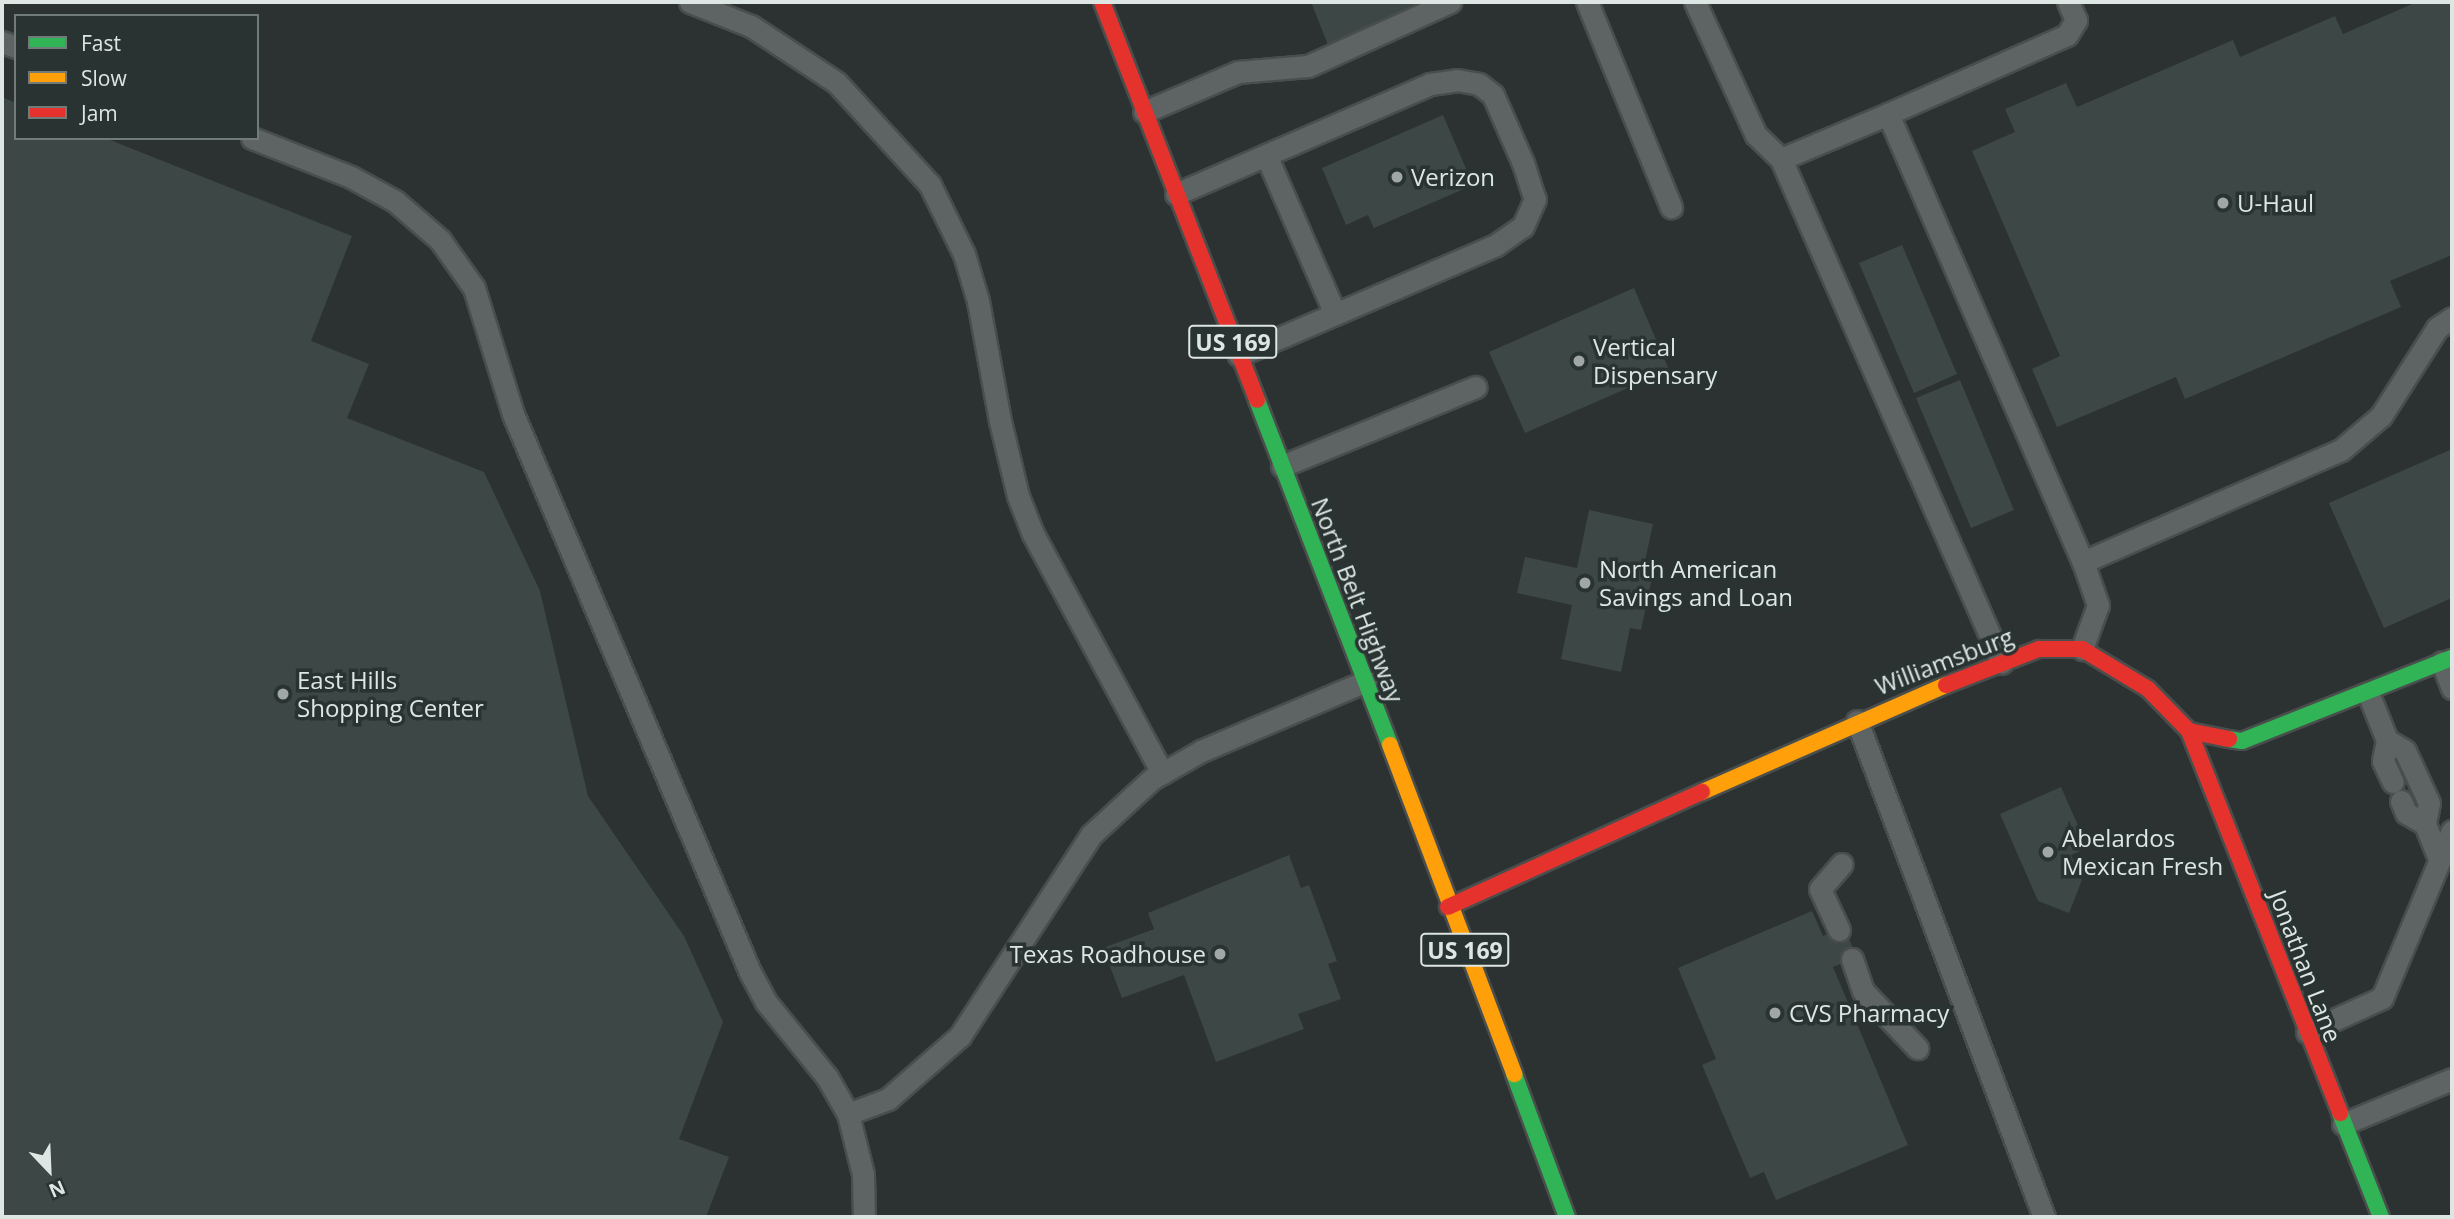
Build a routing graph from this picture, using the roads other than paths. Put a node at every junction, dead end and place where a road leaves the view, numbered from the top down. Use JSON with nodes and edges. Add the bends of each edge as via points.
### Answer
{"nodes":[{"id":1,"x":690,"y":2,"type":"edge"},
{"id":2,"x":1102,"y":2,"type":"edge"},
{"id":3,"x":1450,"y":2,"type":"edge"},
{"id":4,"x":1587,"y":2,"type":"edge"},
{"id":5,"x":1695,"y":2,"type":"edge"},
{"id":6,"x":2068,"y":2,"type":"edge"},
{"id":7,"x":1144,"y":112,"type":"junction"},
{"id":8,"x":1888,"y":114,"type":"junction"},
{"id":9,"x":257,"y":140,"type":"edge"},
{"id":10,"x":1266,"y":155,"type":"junction"},
{"id":11,"x":1781,"y":159,"type":"junction"},
{"id":12,"x":1176,"y":194,"type":"junction"},
{"id":13,"x":1671,"y":207,"type":"dead end"},
{"id":14,"x":1335,"y":314,"type":"junction"},
{"id":15,"x":2452,"y":318,"type":"edge"},
{"id":16,"x":1239,"y":355,"type":"junction"},
{"id":17,"x":1476,"y":387,"type":"dead end"},
{"id":18,"x":1282,"y":466,"type":"junction"},
{"id":19,"x":2083,"y":562,"type":"junction"},
{"id":20,"x":2082,"y":649,"type":"junction"},
{"id":21,"x":2447,"y":660,"type":"edge"},
{"id":22,"x":2003,"y":663,"type":"junction"},
{"id":23,"x":1366,"y":681,"type":"junction"},
{"id":24,"x":2452,"y":688,"type":"edge"},
{"id":25,"x":2368,"y":693,"type":"junction"},
{"id":26,"x":1857,"y":721,"type":"junction"},
{"id":27,"x":2189,"y":731,"type":"junction"},
{"id":28,"x":2387,"y":740,"type":"junction"},
{"id":29,"x":1162,"y":773,"type":"junction"},
{"id":30,"x":2425,"y":824,"type":"junction"},
{"id":31,"x":2452,"y":831,"type":"edge"},
{"id":32,"x":2439,"y":859,"type":"junction"},
{"id":33,"x":1842,"y":864,"type":"dead end"},
{"id":34,"x":1448,"y":906,"type":"junction"},
{"id":35,"x":1839,"y":930,"type":"dead end"},
{"id":36,"x":1852,"y":959,"type":"dead end"},
{"id":37,"x":2307,"y":1032,"type":"junction"},
{"id":38,"x":1917,"y":1048,"type":"dead end"},
{"id":39,"x":2452,"y":1079,"type":"edge"},
{"id":40,"x":848,"y":1114,"type":"junction"},
{"id":41,"x":2343,"y":1124,"type":"junction"},
{"id":42,"x":864,"y":1217,"type":"edge"},
{"id":43,"x":1567,"y":1217,"type":"edge"},
{"id":44,"x":2044,"y":1217,"type":"edge"},
{"id":45,"x":2381,"y":1217,"type":"edge"}],
"edges":[{"from":1,"to":29,"type":"lane","via":[[751,26],[828,76],[930,185],[964,254],[978,301],[1018,496],[1033,534]]},
{"from":2,"to":7,"type":"street","name":"North Belt Highway","number":"US 169"},
{"from":3,"to":7,"type":"lane","via":[[1308,66],[1238,72]]},
{"from":4,"to":13,"type":"lane"},
{"from":5,"to":11,"type":"lane","via":[[1756,135]]},
{"from":6,"to":8,"type":"lane","via":[[2076,20],[2067,35]]},
{"from":7,"to":12,"type":"street","name":"North Belt Highway","number":"US 169"},
{"from":8,"to":11,"type":"lane"},
{"from":8,"to":19,"type":"lane"},
{"from":9,"to":40,"type":"lane","via":[[351,177],[395,201],[440,240],[474,288],[513,414],[750,972],[766,1002],[827,1077]]},
{"from":10,"to":12,"type":"lane"},
{"from":10,"to":14,"type":"lane"},
{"from":10,"to":14,"type":"lane","via":[[1430,84],[1458,80],[1479,84],[1493,95],[1524,163],[1535,199],[1523,226],[1496,245]]},
{"from":11,"to":22,"type":"lane"},
{"from":12,"to":16,"type":"street","name":"North Belt Highway","number":"US 169"},
{"from":14,"to":16,"type":"lane"},
{"from":15,"to":19,"type":"lane","via":[[2437,328],[2381,416],[2342,450]]},
{"from":16,"to":18,"type":"street","name":"North Belt Highway","number":"US 169"},
{"from":17,"to":18,"type":"lane"},
{"from":18,"to":23,"type":"street","name":"North Belt Highway","number":"US 169"},
{"from":19,"to":20,"type":"lane","via":[[2098,605]]},
{"from":20,"to":22,"type":"street","name":"Williamsburg","via":[[2039,649]]},
{"from":20,"to":27,"type":"street","via":[[2148,689]]},
{"from":21,"to":24,"type":"lane"},
{"from":21,"to":25,"type":"street"},
{"from":22,"to":26,"type":"street","name":"Williamsburg"},
{"from":23,"to":29,"type":"lane","via":[[1201,751]]},
{"from":23,"to":34,"type":"street","name":"North Belt Highway","number":"US 169"},
{"from":25,"to":27,"type":"street","via":[[2242,741]]},
{"from":25,"to":28,"type":"lane"},
{"from":26,"to":34,"type":"street","name":"Williamsburg"},
{"from":26,"to":44,"type":"lane"},
{"from":27,"to":37,"type":"street","name":"Jonathan Lane"},
{"from":28,"to":30,"type":"lane","via":[[2405,751],[2429,803]]},
{"from":28,"to":30,"type":"lane","via":[[2383,761],[2406,813]]},
{"from":29,"to":40,"type":"lane","via":[[1091,835],[960,1036],[888,1099]]},
{"from":30,"to":32,"type":"lane"},
{"from":31,"to":32,"type":"lane"},
{"from":32,"to":37,"type":"lane","via":[[2382,998]]},
{"from":33,"to":35,"type":"lane","via":[[1820,889]]},
{"from":34,"to":43,"type":"street","name":"North Belt Highway","number":"US 169"},
{"from":36,"to":38,"type":"lane","via":[[1863,991]]},
{"from":37,"to":41,"type":"street","name":"Jonathan Lane"},
{"from":39,"to":41,"type":"lane"},
{"from":40,"to":42,"type":"lane","via":[[863,1174]]},
{"from":41,"to":45,"type":"street","name":"Jonathan Lane"}]}
